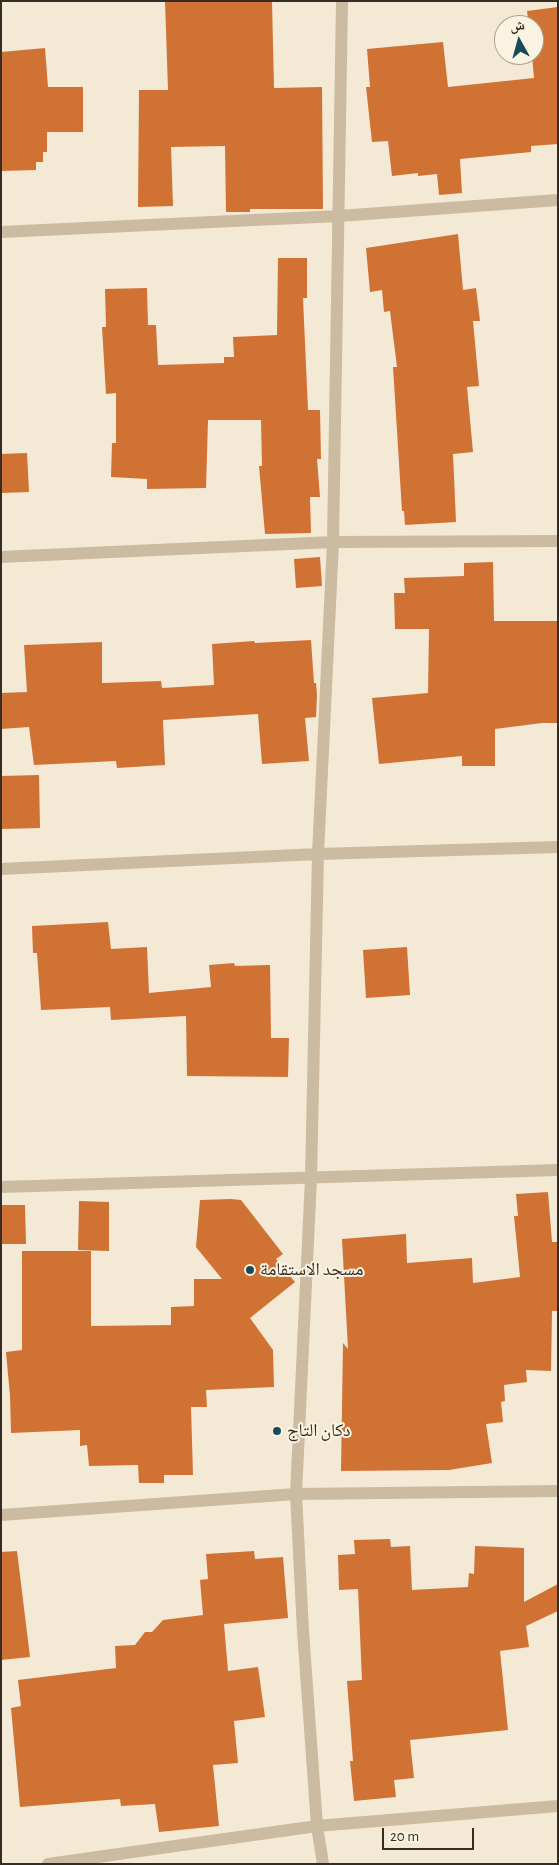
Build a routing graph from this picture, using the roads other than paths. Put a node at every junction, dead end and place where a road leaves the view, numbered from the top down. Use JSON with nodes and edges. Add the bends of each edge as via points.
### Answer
{"nodes":[{"id":1,"x":342,"y":1,"type":"edge"},
{"id":2,"x":558,"y":200,"type":"edge"},
{"id":3,"x":339,"y":216,"type":"junction"},
{"id":4,"x":1,"y":232,"type":"edge"},
{"id":5,"x":558,"y":541,"type":"edge"},
{"id":6,"x":333,"y":542,"type":"junction"},
{"id":7,"x":1,"y":557,"type":"edge"},
{"id":8,"x":558,"y":847,"type":"edge"},
{"id":9,"x":318,"y":854,"type":"junction"},
{"id":10,"x":1,"y":869,"type":"edge"},
{"id":11,"x":558,"y":1170,"type":"edge"},
{"id":12,"x":311,"y":1178,"type":"junction"},
{"id":13,"x":1,"y":1187,"type":"edge"},
{"id":14,"x":558,"y":1491,"type":"edge"},
{"id":15,"x":296,"y":1494,"type":"junction"},
{"id":16,"x":1,"y":1515,"type":"edge"},
{"id":17,"x":558,"y":1806,"type":"edge"},
{"id":18,"x":317,"y":1826,"type":"junction"},
{"id":19,"x":48,"y":1864,"type":"edge"},
{"id":20,"x":323,"y":1864,"type":"edge"}],
"edges":[{"from":1,"to":3,"type":"street"},
{"from":2,"to":3,"type":"street"},
{"from":3,"to":4,"type":"street"},
{"from":3,"to":6,"type":"street"},
{"from":5,"to":6,"type":"street"},
{"from":6,"to":7,"type":"street"},
{"from":6,"to":9,"type":"street"},
{"from":8,"to":9,"type":"street"},
{"from":9,"to":10,"type":"street"},
{"from":9,"to":12,"type":"street"},
{"from":11,"to":12,"type":"street"},
{"from":12,"to":13,"type":"street"},
{"from":12,"to":15,"type":"street"},
{"from":14,"to":15,"type":"street"},
{"from":15,"to":16,"type":"street"},
{"from":15,"to":18,"type":"street"},
{"from":17,"to":18,"type":"street"},
{"from":18,"to":19,"type":"street"},
{"from":18,"to":20,"type":"street"}]}
